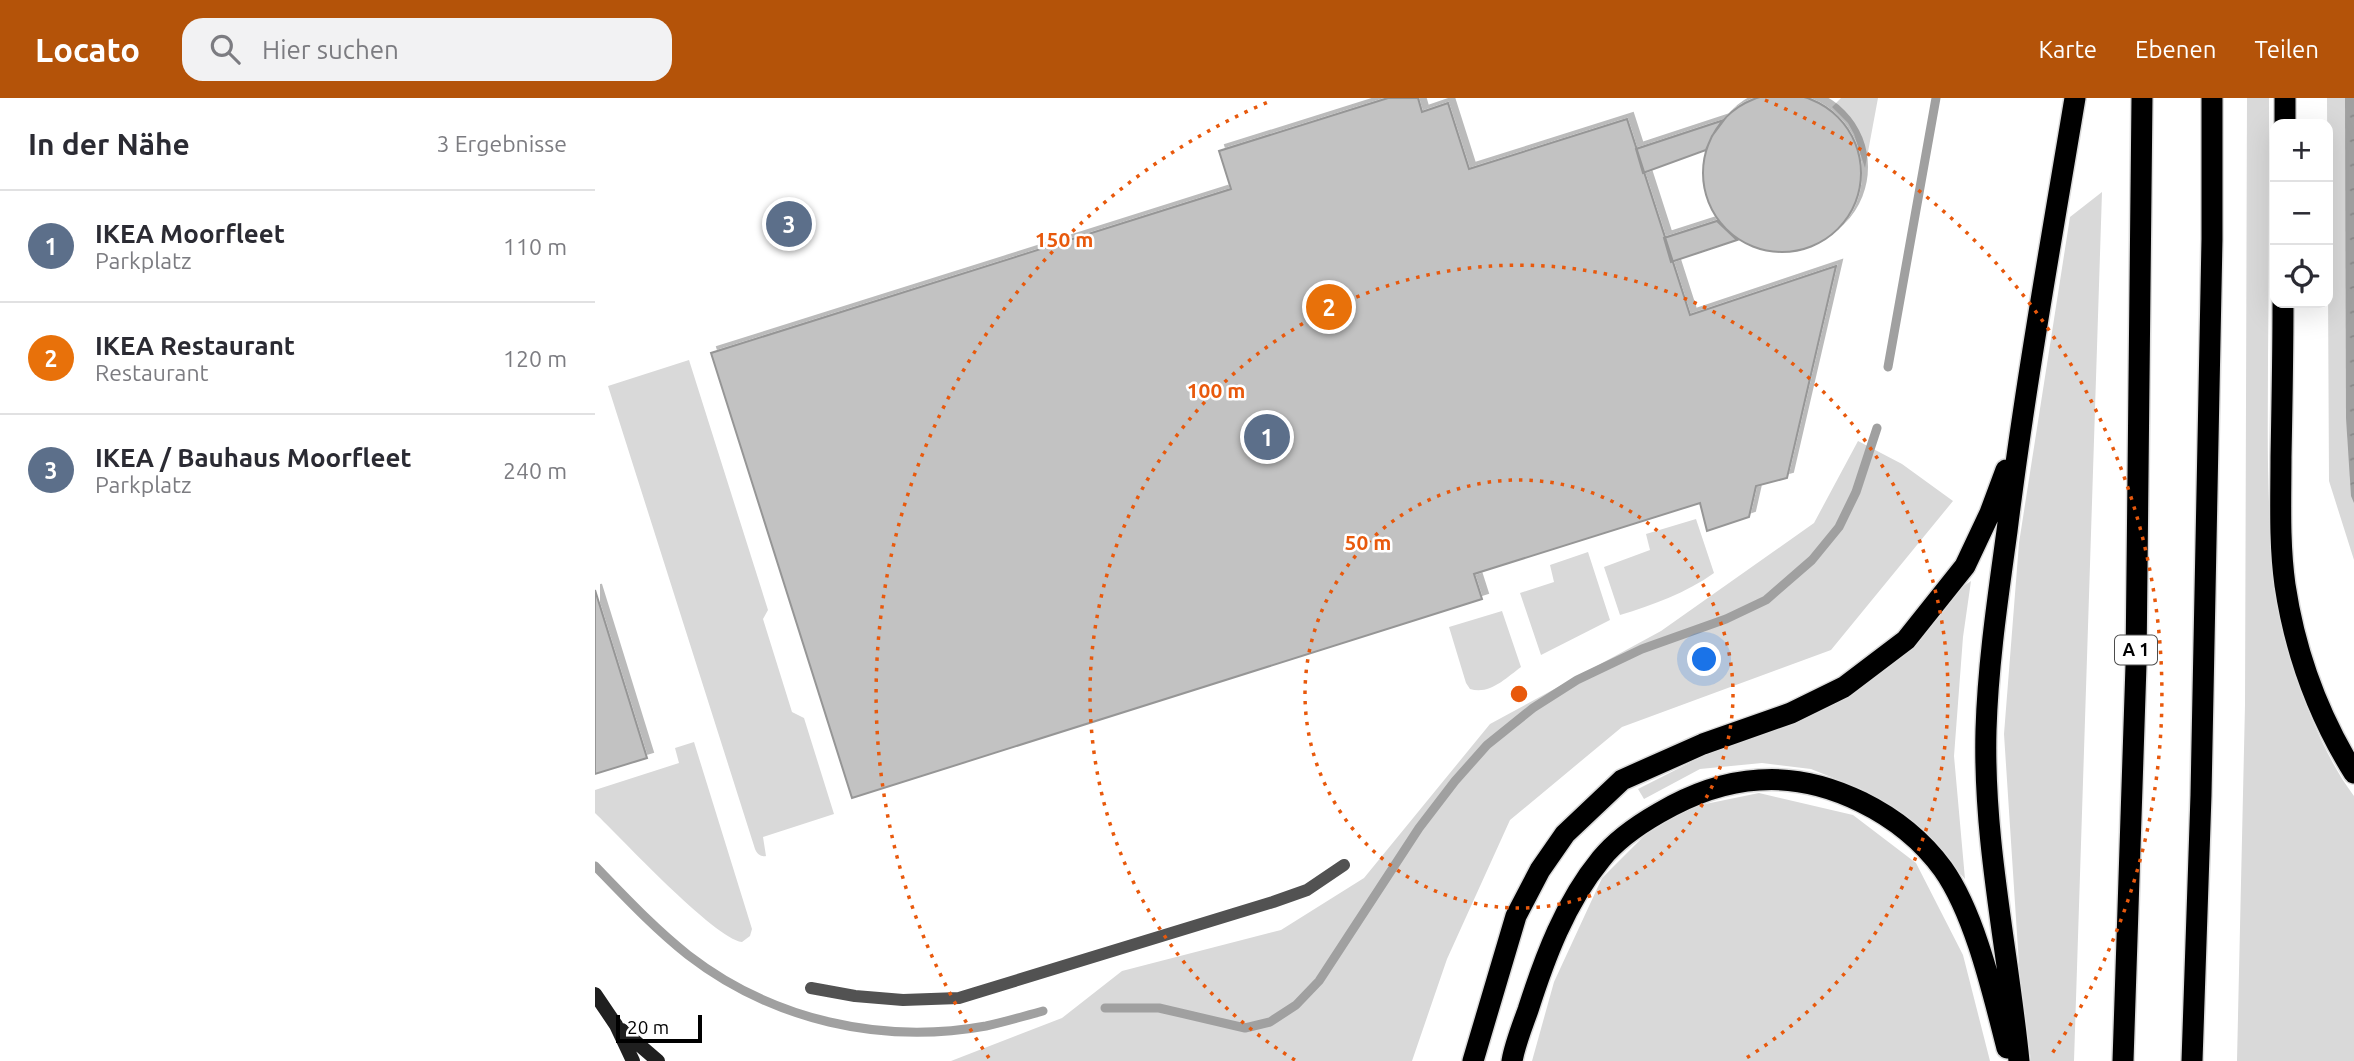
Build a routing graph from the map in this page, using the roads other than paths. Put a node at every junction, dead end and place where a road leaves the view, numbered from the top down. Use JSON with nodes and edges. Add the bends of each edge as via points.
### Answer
{"nodes":[{"id":1,"x":2075,"y":98,"type":"edge"},
{"id":2,"x":2142,"y":98,"type":"edge"},
{"id":3,"x":2212,"y":98,"type":"edge"},
{"id":4,"x":2285,"y":98,"type":"edge"},
{"id":5,"x":2285,"y":119,"type":"edge"},
{"id":6,"x":2283,"y":308,"type":"edge"},
{"id":7,"x":2017,"y":442,"type":"junction"},
{"id":8,"x":2354,"y":773,"type":"edge"},
{"id":9,"x":1344,"y":865,"type":"dead end"},
{"id":10,"x":811,"y":988,"type":"dead end"},
{"id":11,"x":595,"y":993,"type":"edge"},
{"id":12,"x":616,"y":1025,"type":"junction"},
{"id":13,"x":633,"y":1061,"type":"edge"},
{"id":14,"x":658,"y":1061,"type":"edge"},
{"id":15,"x":1473,"y":1061,"type":"edge"},
{"id":16,"x":1512,"y":1061,"type":"edge"},
{"id":17,"x":2011,"y":1061,"type":"edge"},
{"id":18,"x":2019,"y":1061,"type":"edge"},
{"id":19,"x":2123,"y":1061,"type":"edge"},
{"id":20,"x":2194,"y":1061,"type":"edge"}],
"edges":[{"from":1,"to":7,"type":"highway"},
{"from":2,"to":19,"type":"highway","number":"A 1","via":[[2136,665]]},
{"from":3,"to":20,"type":"highway"},
{"from":4,"to":5,"type":"highway"},
{"from":6,"to":8,"type":"highway","via":[[2280,524],[2285,584],[2314,699]]},
{"from":7,"to":15,"type":"highway","via":[[1965,566],[1906,640],[1844,687],[1791,713],[1703,744],[1622,780],[1565,834],[1516,916]]},
{"from":7,"to":18,"type":"highway","via":[[1986,730],[1995,890]]},
{"from":9,"to":10,"type":"lane","via":[[1307,890],[1273,902],[959,998],[903,1000]]},
{"from":11,"to":12,"type":"main road"},
{"from":12,"to":13,"type":"main road"},
{"from":12,"to":14,"type":"main road"},
{"from":16,"to":17,"type":"highway","via":[[1540,971],[1571,901],[1602,858],[1635,827],[1681,800],[1759,779],[1831,789],[1871,806],[1909,833],[1943,869],[1967,915]]}]}
